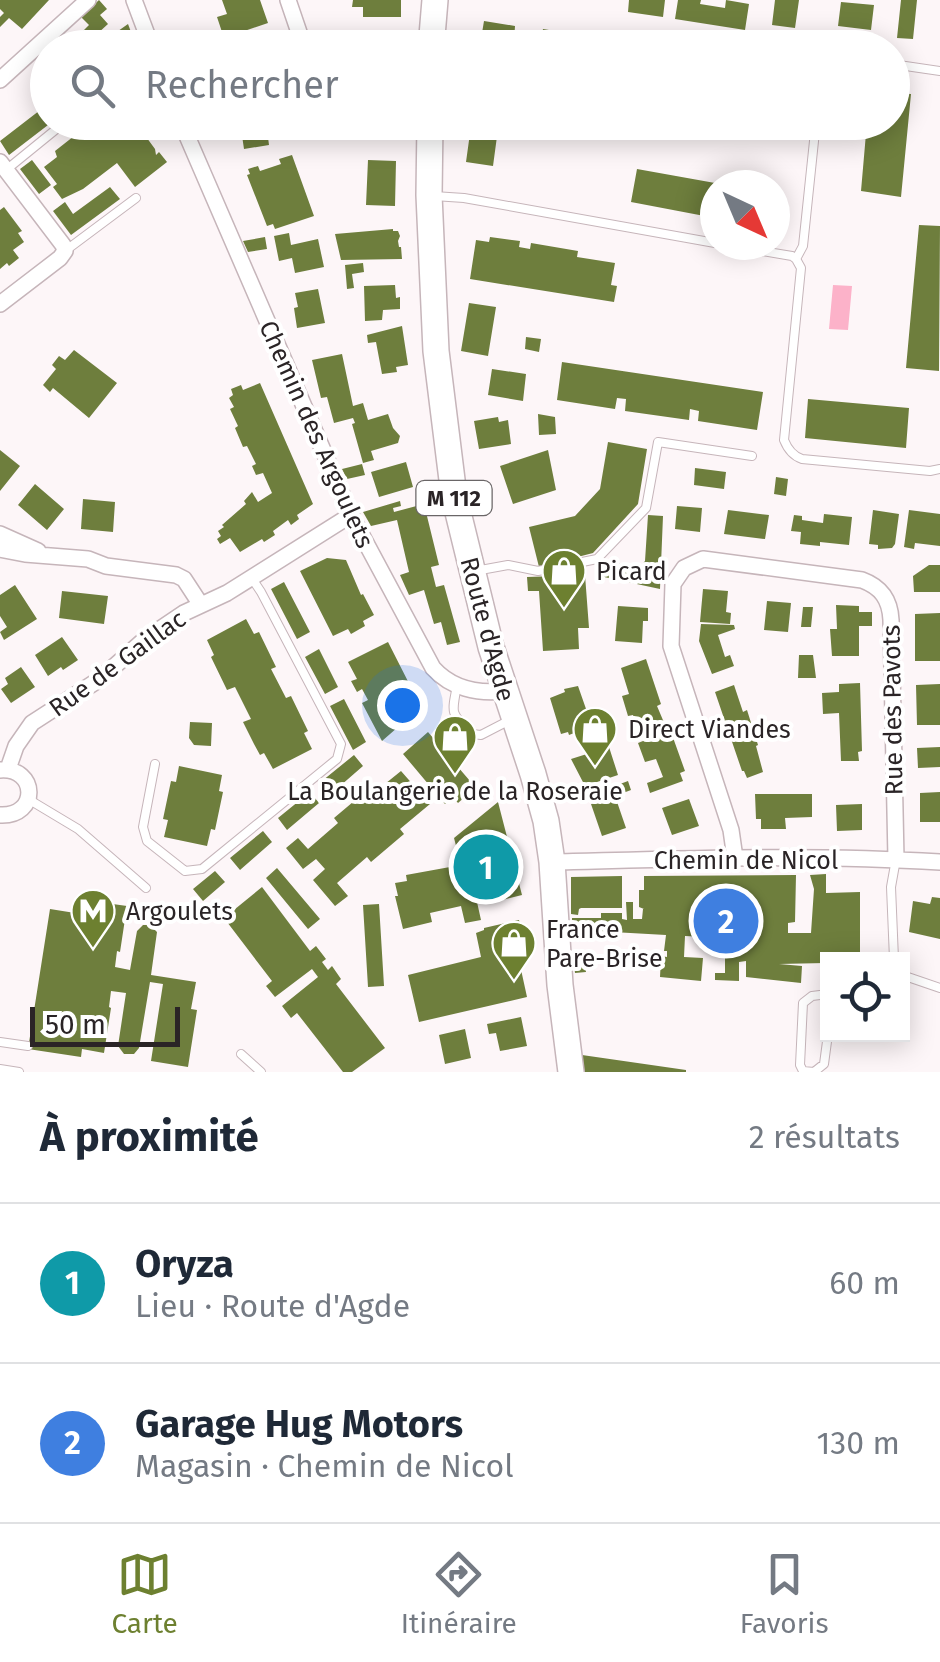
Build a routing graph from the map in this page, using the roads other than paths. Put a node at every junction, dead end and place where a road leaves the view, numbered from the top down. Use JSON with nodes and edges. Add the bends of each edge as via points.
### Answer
{"nodes":[{"id":1,"x":88,"y":0,"type":"edge"},
{"id":2,"x":134,"y":0,"type":"edge"},
{"id":3,"x":288,"y":0,"type":"edge"},
{"id":4,"x":435,"y":0,"type":"edge"},
{"id":5,"x":55,"y":30,"type":"edge"},
{"id":6,"x":145,"y":30,"type":"edge"},
{"id":7,"x":297,"y":30,"type":"edge"},
{"id":8,"x":432,"y":30,"type":"edge"},
{"id":9,"x":30,"y":53,"type":"edge"},
{"id":10,"x":910,"y":67,"type":"edge"},
{"id":11,"x":940,"y":71,"type":"edge"},
{"id":12,"x":0,"y":80,"type":"edge"},
{"id":13,"x":40,"y":140,"type":"edge"},
{"id":14,"x":189,"y":140,"type":"edge"},
{"id":15,"x":430,"y":140,"type":"edge"},
{"id":16,"x":814,"y":140,"type":"edge"},
{"id":17,"x":3,"y":166,"type":"edge"},
{"id":18,"x":429,"y":195,"type":"junction"},
{"id":19,"x":136,"y":198,"type":"dead end"},
{"id":20,"x":700,"y":240,"type":"edge"},
{"id":21,"x":65,"y":251,"type":"junction"},
{"id":22,"x":790,"y":256,"type":"edge"},
{"id":23,"x":796,"y":259,"type":"junction"},
{"id":24,"x":0,"y":304,"type":"edge"},
{"id":25,"x":752,"y":456,"type":"dead end"},
{"id":26,"x":940,"y":469,"type":"edge"},
{"id":27,"x":350,"y":515,"type":"junction"},
{"id":28,"x":0,"y":534,"type":"edge"},
{"id":29,"x":0,"y":549,"type":"edge"},
{"id":30,"x":46,"y":554,"type":"junction"},
{"id":31,"x":471,"y":572,"type":"junction"},
{"id":32,"x":251,"y":577,"type":"junction"},
{"id":33,"x":202,"y":605,"type":"junction"},
{"id":34,"x":457,"y":686,"type":"junction"},
{"id":35,"x":504,"y":691,"type":"junction"},
{"id":36,"x":513,"y":718,"type":"junction"},
{"id":37,"x":156,"y":764,"type":"dead end"},
{"id":38,"x":4,"y":769,"type":"edge"},
{"id":39,"x":28,"y":799,"type":"junction"},
{"id":40,"x":0,"y":814,"type":"edge"},
{"id":41,"x":735,"y":858,"type":"junction"},
{"id":42,"x":896,"y":859,"type":"junction"},
{"id":43,"x":552,"y":862,"type":"junction"},
{"id":44,"x":940,"y":862,"type":"edge"},
{"id":45,"x":146,"y":888,"type":"dead end"},
{"id":46,"x":894,"y":952,"type":"edge"},
{"id":47,"x":910,"y":978,"type":"edge"},
{"id":48,"x":940,"y":988,"type":"edge"},
{"id":49,"x":820,"y":995,"type":"edge"},
{"id":50,"x":0,"y":1042,"type":"edge"},
{"id":51,"x":827,"y":1042,"type":"edge"},
{"id":52,"x":28,"y":1046,"type":"dead end"},
{"id":53,"x":241,"y":1054,"type":"dead end"},
{"id":54,"x":0,"y":1069,"type":"edge"},
{"id":55,"x":19,"y":1072,"type":"edge"},
{"id":56,"x":260,"y":1072,"type":"edge"},
{"id":57,"x":571,"y":1072,"type":"edge"}],
"edges":[{"from":1,"to":5,"type":"street"},
{"from":2,"to":6,"type":"street"},
{"from":3,"to":7,"type":"street"},
{"from":4,"to":8,"type":"main road"},
{"from":9,"to":12,"type":"street"},
{"from":10,"to":11,"type":"lane"},
{"from":13,"to":17,"type":"lane"},
{"from":14,"to":27,"type":"street","name":"Chemin des Argoulets"},
{"from":15,"to":18,"type":"main road","name":"Route d'Agde","number":"M 112"},
{"from":16,"to":23,"type":"lane"},
{"from":17,"to":21,"type":"street"},
{"from":18,"to":20,"type":"lane"},
{"from":18,"to":31,"type":"main road","name":"Route d'Agde","number":"M 112","via":[[440,397]]},
{"from":19,"to":21,"type":"lane"},
{"from":21,"to":24,"type":"street"},
{"from":22,"to":23,"type":"lane"},
{"from":23,"to":26,"type":"lane","via":[[801,268],[786,446],[802,459]]},
{"from":25,"to":31,"type":"lane","via":[[658,442],[646,508],[597,559],[538,571],[508,565]]},
{"from":27,"to":32,"type":"street","name":"Rue de Gaillac"},
{"from":27,"to":34,"type":"street","name":"Chemin des Argoulets","via":[[433,668]]},
{"from":28,"to":30,"type":"street"},
{"from":29,"to":30,"type":"street"},
{"from":30,"to":33,"type":"street","via":[[176,574]]},
{"from":31,"to":35,"type":"main road","name":"Route d'Agde","number":"M 112"},
{"from":32,"to":33,"type":"street","name":"Rue de Gaillac"},
{"from":32,"to":37,"type":"lane","via":[[341,744],[338,759],[202,869],[185,871],[147,841]]},
{"from":33,"to":38,"type":"street","name":"Rue de Gaillac","via":[[167,623],[32,724]]},
{"from":34,"to":35,"type":"street"},
{"from":34,"to":36,"type":"lane","via":[[452,711],[472,734]]},
{"from":35,"to":36,"type":"main road","name":"Route d'Agde","number":"M 112"},
{"from":36,"to":43,"type":"main road","name":"Route d'Agde","number":"M 112"},
{"from":38,"to":39,"type":"street","name":"Rue de Gaillac","via":[[22,776]]},
{"from":39,"to":40,"type":"street","via":[[14,814]]},
{"from":39,"to":45,"type":"lane","name":"Rue de Gaillac","via":[[78,829]]},
{"from":41,"to":42,"type":"street","name":"Chemin de Nicol"},
{"from":41,"to":42,"type":"street","name":"Rue des Pavots","via":[[671,646],[673,584],[684,568],[703,559],[862,580],[884,594],[890,610]]},
{"from":41,"to":43,"type":"street","name":"Chemin de Nicol"},
{"from":42,"to":44,"type":"street","name":"Chemin de Nicol"},
{"from":42,"to":46,"type":"lane"},
{"from":43,"to":57,"type":"main road","name":"Route d'Agde","number":"M 112"},
{"from":47,"to":48,"type":"lane"},
{"from":49,"to":51,"type":"lane","via":[[804,1003],[803,1071],[824,1064]]},
{"from":50,"to":52,"type":"lane"},
{"from":53,"to":56,"type":"lane"},
{"from":54,"to":55,"type":"lane"}]}
